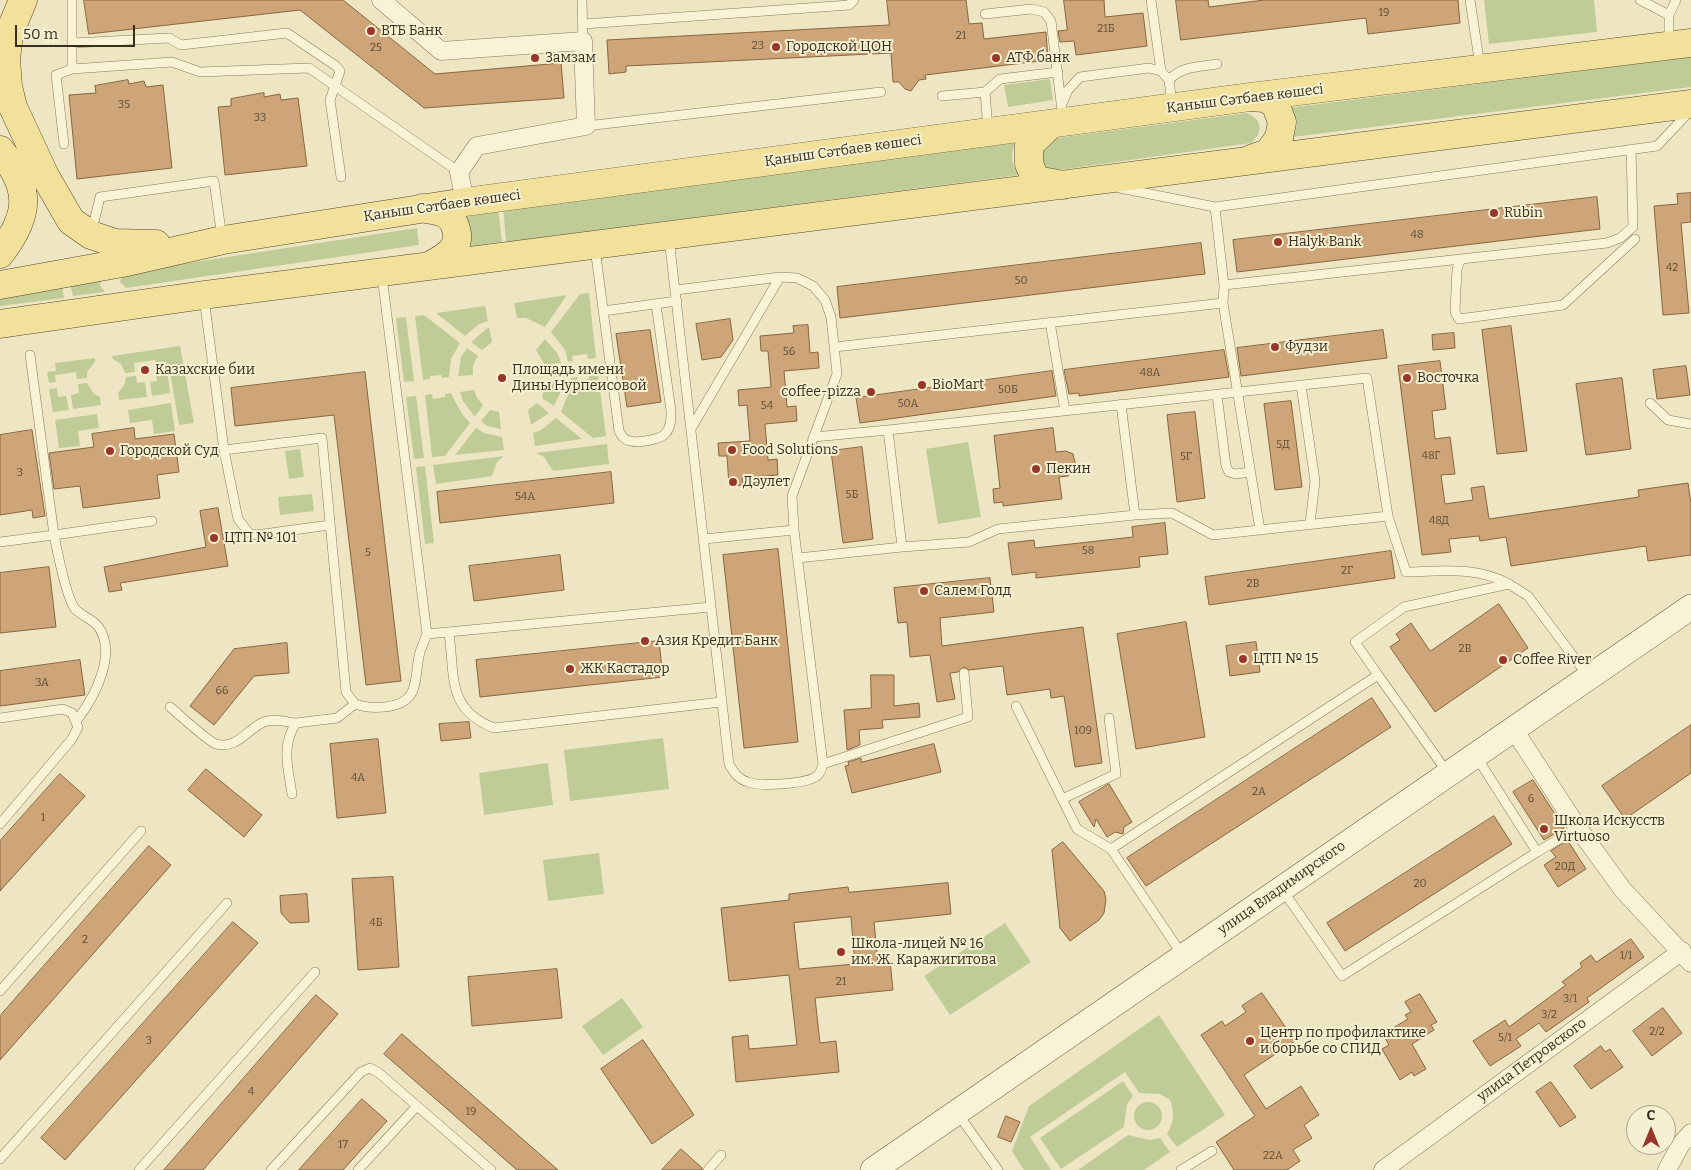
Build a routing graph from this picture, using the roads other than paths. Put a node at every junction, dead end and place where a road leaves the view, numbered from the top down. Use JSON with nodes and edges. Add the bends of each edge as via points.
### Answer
{"nodes":[{"id":1,"x":23,"y":0,"type":"edge"},
{"id":2,"x":72,"y":0,"type":"edge"},
{"id":3,"x":381,"y":0,"type":"edge"},
{"id":4,"x":582,"y":0,"type":"edge"},
{"id":5,"x":854,"y":0,"type":"edge"},
{"id":6,"x":1151,"y":0,"type":"edge"},
{"id":7,"x":1470,"y":0,"type":"edge"},
{"id":8,"x":1640,"y":0,"type":"edge"},
{"id":9,"x":1676,"y":0,"type":"edge"},
{"id":10,"x":985,"y":14,"type":"dead end"},
{"id":11,"x":1669,"y":15,"type":"junction"},
{"id":12,"x":583,"y":33,"type":"junction"},
{"id":13,"x":73,"y":43,"type":"junction"},
{"id":14,"x":1680,"y":45,"type":"edge"},
{"id":15,"x":1216,"y":64,"type":"dead end"},
{"id":16,"x":72,"y":69,"type":"junction"},
{"id":17,"x":1480,"y":69,"type":"junction"},
{"id":18,"x":1161,"y":71,"type":"junction"},
{"id":19,"x":1058,"y":72,"type":"junction"},
{"id":20,"x":1169,"y":80,"type":"junction"},
{"id":21,"x":336,"y":87,"type":"junction"},
{"id":22,"x":881,"y":92,"type":"dead end"},
{"id":23,"x":985,"y":92,"type":"junction"},
{"id":24,"x":942,"y":96,"type":"dead end"},
{"id":25,"x":1250,"y":97,"type":"junction"},
{"id":26,"x":1691,"y":104,"type":"edge"},
{"id":27,"x":1172,"y":108,"type":"junction"},
{"id":28,"x":1691,"y":110,"type":"edge"},
{"id":29,"x":1058,"y":117,"type":"junction"},
{"id":30,"x":586,"y":126,"type":"junction"},
{"id":31,"x":989,"y":132,"type":"junction"},
{"id":32,"x":64,"y":144,"type":"dead end"},
{"id":33,"x":1631,"y":149,"type":"junction"},
{"id":34,"x":0,"y":150,"type":"edge"},
{"id":35,"x":1243,"y":162,"type":"junction"},
{"id":36,"x":459,"y":172,"type":"junction"},
{"id":37,"x":342,"y":177,"type":"dead end"},
{"id":38,"x":1090,"y":182,"type":"junction"},
{"id":39,"x":1063,"y":185,"type":"junction"},
{"id":40,"x":464,"y":202,"type":"junction"},
{"id":41,"x":1215,"y":207,"type":"junction"},
{"id":42,"x":422,"y":208,"type":"junction"},
{"id":43,"x":91,"y":235,"type":"junction"},
{"id":44,"x":668,"y":236,"type":"junction"},
{"id":45,"x":1635,"y":239,"type":"dead end"},
{"id":46,"x":223,"y":240,"type":"junction"},
{"id":47,"x":594,"y":245,"type":"junction"},
{"id":48,"x":0,"y":254,"type":"edge"},
{"id":49,"x":1461,"y":259,"type":"junction"},
{"id":50,"x":122,"y":263,"type":"junction"},
{"id":51,"x":429,"y":266,"type":"junction"},
{"id":52,"x":382,"y":273,"type":"junction"},
{"id":53,"x":780,"y":277,"type":"junction"},
{"id":54,"x":0,"y":285,"type":"edge"},
{"id":55,"x":1224,"y":285,"type":"junction"},
{"id":56,"x":676,"y":290,"type":"junction"},
{"id":57,"x":204,"y":295,"type":"junction"},
{"id":58,"x":677,"y":301,"type":"junction"},
{"id":59,"x":1224,"y":303,"type":"junction"},
{"id":60,"x":656,"y":304,"type":"junction"},
{"id":61,"x":128,"y":306,"type":"junction"},
{"id":62,"x":603,"y":311,"type":"junction"},
{"id":63,"x":1050,"y":322,"type":"junction"},
{"id":64,"x":0,"y":324,"type":"edge"},
{"id":65,"x":835,"y":347,"type":"junction"},
{"id":66,"x":30,"y":355,"type":"dead end"},
{"id":67,"x":1301,"y":385,"type":"junction"},
{"id":68,"x":1237,"y":393,"type":"junction"},
{"id":69,"x":1217,"y":395,"type":"junction"},
{"id":70,"x":1650,"y":403,"type":"dead end"},
{"id":71,"x":1122,"y":404,"type":"junction"},
{"id":72,"x":1065,"y":411,"type":"junction"},
{"id":73,"x":1691,"y":424,"type":"edge"},
{"id":74,"x":692,"y":428,"type":"junction"},
{"id":75,"x":888,"y":430,"type":"junction"},
{"id":76,"x":814,"y":437,"type":"junction"},
{"id":77,"x":224,"y":450,"type":"junction"},
{"id":78,"x":1250,"y":472,"type":"junction"},
{"id":79,"x":1135,"y":515,"type":"junction"},
{"id":80,"x":1388,"y":516,"type":"junction"},
{"id":81,"x":152,"y":521,"type":"dead end"},
{"id":82,"x":1310,"y":524,"type":"junction"},
{"id":83,"x":330,"y":525,"type":"junction"},
{"id":84,"x":794,"y":530,"type":"junction"},
{"id":85,"x":1260,"y":530,"type":"junction"},
{"id":86,"x":54,"y":535,"type":"junction"},
{"id":87,"x":704,"y":539,"type":"junction"},
{"id":88,"x":0,"y":542,"type":"edge"},
{"id":89,"x":902,"y":547,"type":"junction"},
{"id":90,"x":798,"y":558,"type":"junction"},
{"id":91,"x":1509,"y":584,"type":"junction"},
{"id":92,"x":710,"y":607,"type":"junction"},
{"id":93,"x":1691,"y":607,"type":"edge"},
{"id":94,"x":450,"y":633,"type":"junction"},
{"id":95,"x":427,"y":634,"type":"junction"},
{"id":96,"x":964,"y":673,"type":"dead end"},
{"id":97,"x":1378,"y":675,"type":"junction"},
{"id":98,"x":1589,"y":677,"type":"junction"},
{"id":99,"x":722,"y":702,"type":"junction"},
{"id":100,"x":355,"y":704,"type":"junction"},
{"id":101,"x":1016,"y":706,"type":"dead end"},
{"id":102,"x":170,"y":707,"type":"dead end"},
{"id":103,"x":0,"y":718,"type":"edge"},
{"id":104,"x":1109,"y":718,"type":"dead end"},
{"id":105,"x":76,"y":720,"type":"junction"},
{"id":106,"x":296,"y":723,"type":"junction"},
{"id":107,"x":1514,"y":730,"type":"junction"},
{"id":108,"x":1476,"y":755,"type":"junction"},
{"id":109,"x":823,"y":764,"type":"junction"},
{"id":110,"x":1448,"y":773,"type":"junction"},
{"id":111,"x":292,"y":794,"type":"dead end"},
{"id":112,"x":1062,"y":799,"type":"junction"},
{"id":113,"x":0,"y":824,"type":"edge"},
{"id":114,"x":1578,"y":828,"type":"junction"},
{"id":115,"x":141,"y":831,"type":"dead end"},
{"id":116,"x":1111,"y":849,"type":"junction"},
{"id":117,"x":1537,"y":852,"type":"junction"},
{"id":118,"x":1282,"y":888,"type":"junction"},
{"id":119,"x":227,"y":903,"type":"dead end"},
{"id":120,"x":1183,"y":956,"type":"junction"},
{"id":121,"x":1686,"y":957,"type":"edge"},
{"id":122,"x":314,"y":972,"type":"dead end"},
{"id":123,"x":0,"y":991,"type":"edge"},
{"id":124,"x":416,"y":1107,"type":"junction"},
{"id":125,"x":957,"y":1112,"type":"junction"},
{"id":126,"x":1691,"y":1133,"type":"edge"},
{"id":127,"x":1212,"y":1151,"type":"dead end"},
{"id":128,"x":721,"y":1155,"type":"dead end"},
{"id":129,"x":0,"y":1159,"type":"edge"},
{"id":130,"x":139,"y":1170,"type":"edge"},
{"id":131,"x":271,"y":1170,"type":"edge"},
{"id":132,"x":358,"y":1170,"type":"edge"},
{"id":133,"x":491,"y":1170,"type":"edge"},
{"id":134,"x":708,"y":1170,"type":"edge"},
{"id":135,"x":872,"y":1170,"type":"edge"},
{"id":136,"x":998,"y":1170,"type":"edge"},
{"id":137,"x":1181,"y":1170,"type":"edge"},
{"id":138,"x":1383,"y":1170,"type":"edge"},
{"id":139,"x":1667,"y":1170,"type":"edge"}],
"edges":[{"from":1,"to":43,"type":"main road","via":[[9,34],[6,59],[13,107],[45,176],[72,221]]},
{"from":2,"to":13,"type":"lane"},
{"from":3,"to":12,"type":"street","via":[[441,51]]},
{"from":4,"to":12,"type":"lane"},
{"from":5,"to":12,"type":"lane","via":[[848,5]]},
{"from":6,"to":18,"type":"lane"},
{"from":7,"to":17,"type":"lane"},
{"from":8,"to":11,"type":"lane"},
{"from":9,"to":11,"type":"lane"},
{"from":10,"to":19,"type":"lane","via":[[1031,9],[1044,12],[1051,21]]},
{"from":11,"to":14,"type":"lane"},
{"from":12,"to":30,"type":"street"},
{"from":13,"to":16,"type":"lane"},
{"from":13,"to":21,"type":"lane","via":[[169,38],[181,45],[287,33],[336,66],[340,71]]},
{"from":14,"to":17,"type":"main road","name":"Қаныш Сәтбаев көшесі"},
{"from":15,"to":20,"type":"lane","via":[[1184,68]]},
{"from":16,"to":21,"type":"lane","via":[[172,62],[200,72],[309,68]]},
{"from":16,"to":32,"type":"lane","via":[[56,75]]},
{"from":17,"to":25,"type":"main road","name":"Қаныш Сәтбаев көшесі"},
{"from":18,"to":20,"type":"lane"},
{"from":18,"to":29,"type":"lane","via":[[1149,68],[1080,77],[1068,90]]},
{"from":19,"to":23,"type":"lane","via":[[1000,79]]},
{"from":19,"to":29,"type":"lane"},
{"from":20,"to":27,"type":"lane"},
{"from":21,"to":36,"type":"lane"},
{"from":21,"to":37,"type":"lane","via":[[330,100]]},
{"from":22,"to":30,"type":"lane"},
{"from":23,"to":24,"type":"lane"},
{"from":23,"to":31,"type":"lane"},
{"from":25,"to":27,"type":"main road","name":"Қаныш Сәтбаев көшесі"},
{"from":25,"to":35,"type":"main road","via":[[1275,103],[1282,122],[1279,138],[1268,153]]},
{"from":26,"to":35,"type":"main road"},
{"from":27,"to":29,"type":"main road","name":"Қаныш Сәтбаев көшесі"},
{"from":28,"to":33,"type":"lane","via":[[1657,146]]},
{"from":29,"to":31,"type":"main road","name":"Қаныш Сәтбаев көшесі"},
{"from":29,"to":39,"type":"main road","via":[[1029,145],[1029,164],[1036,180]]},
{"from":30,"to":36,"type":"street","via":[[477,146]]},
{"from":31,"to":40,"type":"main road","name":"Қаныш Сәтбаев көшесі"},
{"from":33,"to":41,"type":"lane"},
{"from":33,"to":49,"type":"lane","via":[[1633,227],[1620,238],[1607,243]]},
{"from":34,"to":48,"type":"main road","via":[[17,172],[24,193],[22,214],[12,239]]},
{"from":35,"to":38,"type":"main road"},
{"from":36,"to":40,"type":"street"},
{"from":38,"to":39,"type":"main road"},
{"from":38,"to":41,"type":"lane"},
{"from":39,"to":44,"type":"main road"},
{"from":40,"to":42,"type":"main road","name":"Қаныш Сәтбаев көшесі"},
{"from":41,"to":55,"type":"lane"},
{"from":42,"to":46,"type":"main road","name":"Қаныш Сәтбаев көшесі"},
{"from":42,"to":51,"type":"main road","via":[[444,213],[453,220],[458,233],[455,247],[448,255]]},
{"from":43,"to":46,"type":"main road","via":[[115,243],[138,245]]},
{"from":43,"to":46,"type":"lane","via":[[100,197],[214,181]]},
{"from":44,"to":47,"type":"main road"},
{"from":44,"to":56,"type":"lane"},
{"from":45,"to":49,"type":"lane","via":[[1563,305],[1458,319],[1455,312],[1457,269]]},
{"from":46,"to":50,"type":"main road","name":"Қаныш Сәтбаев көшесі"},
{"from":47,"to":51,"type":"main road"},
{"from":47,"to":62,"type":"lane"},
{"from":49,"to":55,"type":"lane"},
{"from":50,"to":54,"type":"main road","name":"Қаныш Сәтбаев көшесі"},
{"from":50,"to":61,"type":"main road","via":[[113,278],[116,296]]},
{"from":51,"to":52,"type":"main road"},
{"from":52,"to":57,"type":"main road"},
{"from":52,"to":95,"type":"lane"},
{"from":53,"to":56,"type":"lane"},
{"from":53,"to":65,"type":"lane","via":[[797,278],[813,286],[825,300]]},
{"from":53,"to":74,"type":"lane"},
{"from":55,"to":59,"type":"lane"},
{"from":56,"to":58,"type":"lane"},
{"from":57,"to":61,"type":"main road"},
{"from":57,"to":77,"type":"lane"},
{"from":58,"to":60,"type":"lane"},
{"from":58,"to":74,"type":"lane"},
{"from":59,"to":63,"type":"lane"},
{"from":59,"to":68,"type":"lane"},
{"from":60,"to":62,"type":"lane"},
{"from":60,"to":62,"type":"lane","via":[[671,411],[670,425],[666,434],[658,438],[631,442],[619,431]]},
{"from":61,"to":64,"type":"main road"},
{"from":63,"to":65,"type":"lane"},
{"from":63,"to":72,"type":"lane"},
{"from":65,"to":76,"type":"lane","via":[[837,374]]},
{"from":66,"to":86,"type":"lane"},
{"from":67,"to":68,"type":"lane"},
{"from":67,"to":80,"type":"lane","via":[[1367,378]]},
{"from":67,"to":82,"type":"lane","via":[[1315,481]]},
{"from":68,"to":69,"type":"lane"},
{"from":68,"to":78,"type":"lane"},
{"from":69,"to":71,"type":"lane"},
{"from":69,"to":78,"type":"lane","via":[[1226,466],[1229,472],[1236,474]]},
{"from":70,"to":73,"type":"lane","via":[[1668,420]]},
{"from":71,"to":72,"type":"lane"},
{"from":71,"to":79,"type":"lane"},
{"from":72,"to":75,"type":"lane"},
{"from":74,"to":87,"type":"lane"},
{"from":75,"to":76,"type":"lane"},
{"from":75,"to":89,"type":"lane"},
{"from":76,"to":84,"type":"lane","via":[[792,496]]},
{"from":77,"to":83,"type":"lane","via":[[238,519],[249,533],[256,535]]},
{"from":77,"to":83,"type":"lane","via":[[322,438]]},
{"from":78,"to":85,"type":"lane"},
{"from":79,"to":85,"type":"lane","via":[[1172,513],[1212,535]]},
{"from":79,"to":89,"type":"lane","via":[[998,529],[969,542]]},
{"from":80,"to":82,"type":"lane"},
{"from":80,"to":91,"type":"lane","via":[[1406,572],[1466,570]]},
{"from":81,"to":86,"type":"lane"},
{"from":82,"to":85,"type":"lane"},
{"from":83,"to":100,"type":"lane","via":[[346,692]]},
{"from":84,"to":87,"type":"lane"},
{"from":84,"to":90,"type":"lane"},
{"from":86,"to":88,"type":"lane"},
{"from":86,"to":105,"type":"lane","via":[[60,566],[75,608],[97,626],[105,643],[104,669],[92,700]]},
{"from":87,"to":92,"type":"lane"},
{"from":89,"to":90,"type":"lane"},
{"from":90,"to":109,"type":"lane"},
{"from":91,"to":97,"type":"lane","via":[[1404,607],[1355,642]]},
{"from":91,"to":98,"type":"lane","via":[[1528,596]]},
{"from":92,"to":94,"type":"lane"},
{"from":92,"to":99,"type":"lane"},
{"from":93,"to":98,"type":"street","name":"улица Владимирского"},
{"from":94,"to":95,"type":"lane"},
{"from":94,"to":99,"type":"lane","via":[[456,694],[463,709],[477,722],[494,728]]},
{"from":95,"to":100,"type":"lane","via":[[420,651],[416,684],[408,700],[397,706],[368,709]]},
{"from":96,"to":109,"type":"lane","via":[[968,717]]},
{"from":97,"to":110,"type":"lane"},
{"from":97,"to":116,"type":"lane"},
{"from":98,"to":107,"type":"street","name":"улица Владимирского"},
{"from":99,"to":109,"type":"lane","via":[[729,764],[736,776],[750,783],[764,784],[810,780],[819,774]]},
{"from":100,"to":106,"type":"lane","via":[[337,718]]},
{"from":101,"to":112,"type":"lane"},
{"from":102,"to":106,"type":"lane","via":[[215,743],[236,742],[264,722]]},
{"from":103,"to":105,"type":"lane","via":[[63,709],[72,713]]},
{"from":104,"to":112,"type":"lane","via":[[1116,774]]},
{"from":105,"to":113,"type":"lane","via":[[76,733],[72,739]]},
{"from":106,"to":111,"type":"lane","via":[[288,735],[286,750]]},
{"from":107,"to":108,"type":"street","name":"улица Владимирского"},
{"from":107,"to":114,"type":"street"},
{"from":108,"to":110,"type":"street","name":"улица Владимирского"},
{"from":108,"to":117,"type":"lane"},
{"from":110,"to":118,"type":"street","name":"улица Владимирского"},
{"from":112,"to":116,"type":"lane","via":[[1077,829]]},
{"from":114,"to":117,"type":"lane"},
{"from":114,"to":121,"type":"street","via":[[1623,890]]},
{"from":115,"to":123,"type":"lane"},
{"from":116,"to":120,"type":"lane"},
{"from":117,"to":118,"type":"lane","via":[[1342,976]]},
{"from":118,"to":120,"type":"street","name":"улица Владимирского"},
{"from":119,"to":129,"type":"lane"},
{"from":120,"to":125,"type":"street","name":"улица Владимирского"},
{"from":121,"to":138,"type":"street","name":"улица Петровского"},
{"from":122,"to":130,"type":"lane"},
{"from":124,"to":131,"type":"lane","via":[[370,1068],[361,1072]]},
{"from":124,"to":132,"type":"lane"},
{"from":124,"to":133,"type":"lane"},
{"from":125,"to":135,"type":"street","name":"улица Владимирского"},
{"from":125,"to":136,"type":"lane"},
{"from":126,"to":139,"type":"street"},
{"from":127,"to":137,"type":"lane"},
{"from":128,"to":134,"type":"lane"}]}
